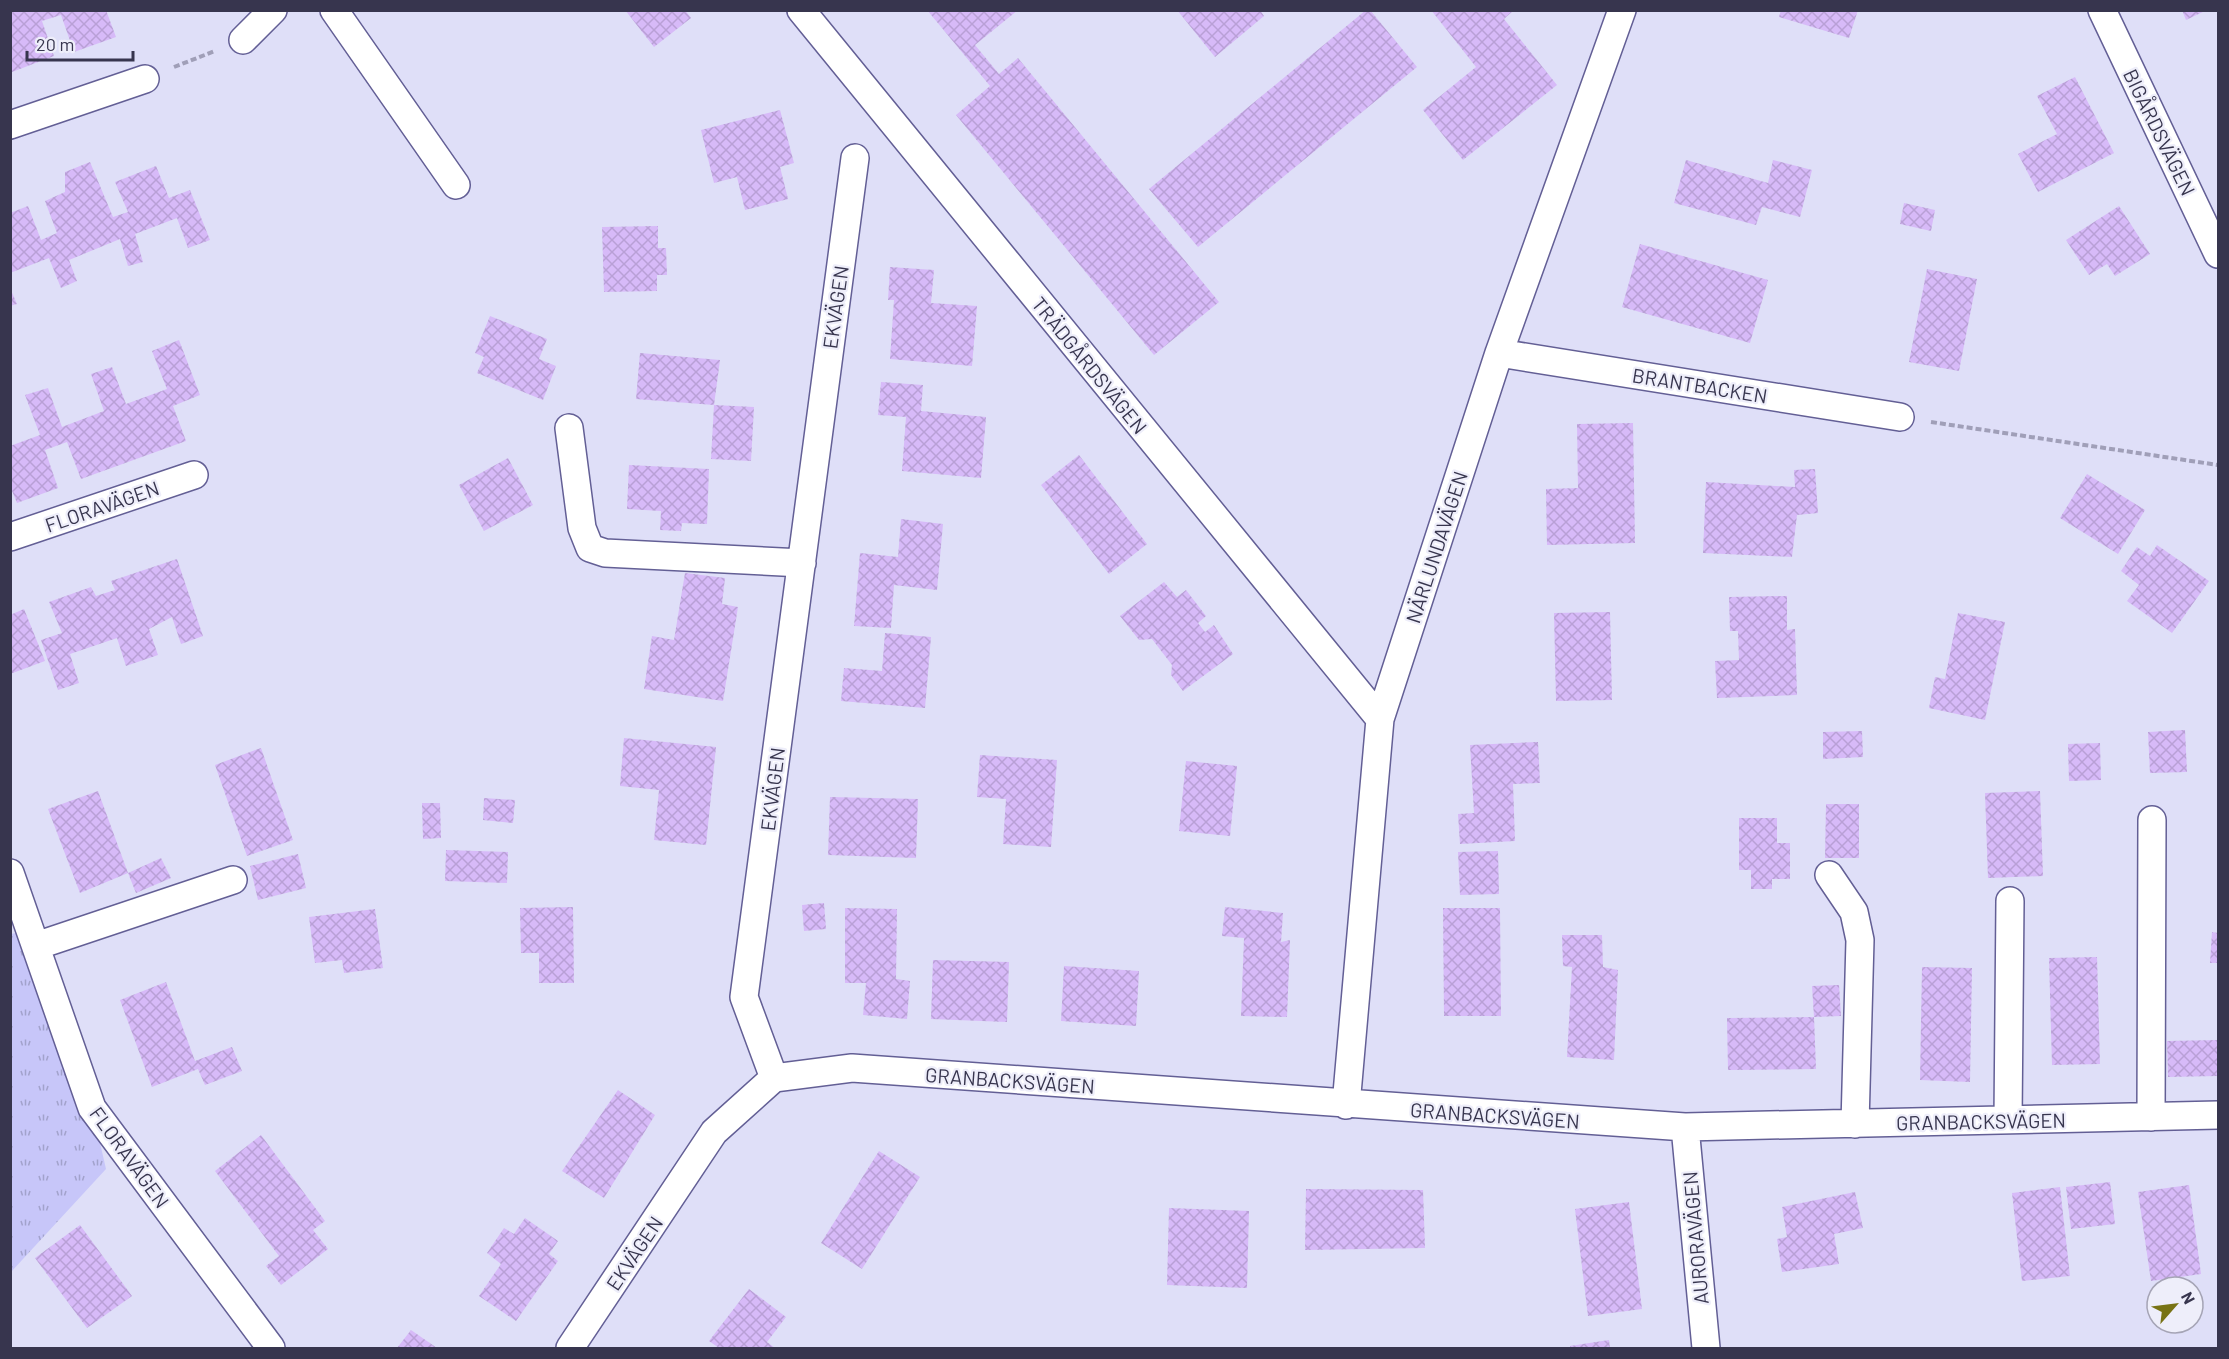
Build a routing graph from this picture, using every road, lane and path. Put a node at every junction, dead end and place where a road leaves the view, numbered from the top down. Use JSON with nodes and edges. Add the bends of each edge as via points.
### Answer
{"nodes":[{"id":1,"x":273,"y":10,"type":"edge"},
{"id":2,"x":334,"y":10,"type":"edge"},
{"id":3,"x":801,"y":10,"type":"edge"},
{"id":4,"x":1622,"y":10,"type":"edge"},
{"id":5,"x":2102,"y":10,"type":"edge"},
{"id":6,"x":243,"y":40,"type":"joint"},
{"id":7,"x":145,"y":79,"type":"joint"},
{"id":8,"x":10,"y":125,"type":"edge"},
{"id":9,"x":855,"y":158,"type":"dead end"},
{"id":10,"x":456,"y":186,"type":"dead end"},
{"id":11,"x":2218,"y":254,"type":"edge"},
{"id":12,"x":1499,"y":353,"type":"junction"},
{"id":13,"x":1900,"y":417,"type":"joint"},
{"id":14,"x":569,"y":428,"type":"dead end"},
{"id":15,"x":2218,"y":465,"type":"edge"},
{"id":16,"x":194,"y":475,"type":"dead end"},
{"id":17,"x":10,"y":537,"type":"edge"},
{"id":18,"x":801,"y":563,"type":"junction"},
{"id":19,"x":1380,"y":719,"type":"junction"},
{"id":20,"x":2152,"y":820,"type":"dead end"},
{"id":21,"x":10,"y":873,"type":"edge"},
{"id":22,"x":1829,"y":875,"type":"dead end"},
{"id":23,"x":233,"y":880,"type":"dead end"},
{"id":24,"x":2010,"y":901,"type":"dead end"},
{"id":25,"x":36,"y":946,"type":"junction"},
{"id":26,"x":774,"y":1078,"type":"junction"},
{"id":27,"x":1346,"y":1105,"type":"junction"},
{"id":28,"x":2218,"y":1115,"type":"edge"},
{"id":29,"x":2151,"y":1117,"type":"junction"},
{"id":30,"x":2008,"y":1120,"type":"junction"},
{"id":31,"x":1855,"y":1124,"type":"junction"},
{"id":32,"x":1685,"y":1127,"type":"junction"},
{"id":33,"x":271,"y":1348,"type":"edge"},
{"id":34,"x":570,"y":1348,"type":"edge"},
{"id":35,"x":1706,"y":1348,"type":"edge"}],
"edges":[{"from":1,"to":6,"type":"street"},
{"from":2,"to":10,"type":"street"},
{"from":3,"to":19,"type":"street","name":"TRÄDGÅRDSVÄGEN"},
{"from":4,"to":12,"type":"street","name":"NÄRLUNDAVÄGEN"},
{"from":5,"to":11,"type":"street","name":"BIGÅRDSVÄGEN"},
{"from":6,"to":7,"type":"path"},
{"from":7,"to":8,"type":"street"},
{"from":9,"to":18,"type":"street","name":"EKVÄGEN"},
{"from":12,"to":13,"type":"street","name":"BRANTBACKEN"},
{"from":12,"to":19,"type":"street","name":"NÄRLUNDAVÄGEN"},
{"from":13,"to":15,"type":"path"},
{"from":14,"to":18,"type":"street","via":[[582,528],[590,548],[605,553]]},
{"from":16,"to":17,"type":"street","name":"FLORAVÄGEN"},
{"from":18,"to":26,"type":"street","name":"EKVÄGEN","via":[[744,997]]},
{"from":19,"to":27,"type":"street","name":"NÄRLUNDAVÄGEN"},
{"from":20,"to":29,"type":"street"},
{"from":21,"to":25,"type":"street","name":"FLORAVÄGEN"},
{"from":22,"to":31,"type":"street","via":[[1854,912],[1860,940]]},
{"from":23,"to":25,"type":"street"},
{"from":24,"to":30,"type":"street"},
{"from":25,"to":33,"type":"street","name":"FLORAVÄGEN","via":[[92,1108]]},
{"from":26,"to":27,"type":"street","name":"GRANBACKSVÄGEN","via":[[852,1068]]},
{"from":26,"to":34,"type":"street","name":"EKVÄGEN","via":[[714,1132]]},
{"from":27,"to":32,"type":"street","name":"GRANBACKSVÄGEN"},
{"from":28,"to":29,"type":"street","name":"GRANBACKSVÄGEN"},
{"from":29,"to":30,"type":"street","name":"GRANBACKSVÄGEN"},
{"from":30,"to":31,"type":"street","name":"GRANBACKSVÄGEN"},
{"from":31,"to":32,"type":"street","name":"GRANBACKSVÄGEN"},
{"from":32,"to":35,"type":"street","name":"AURORAVÄGEN"}]}
